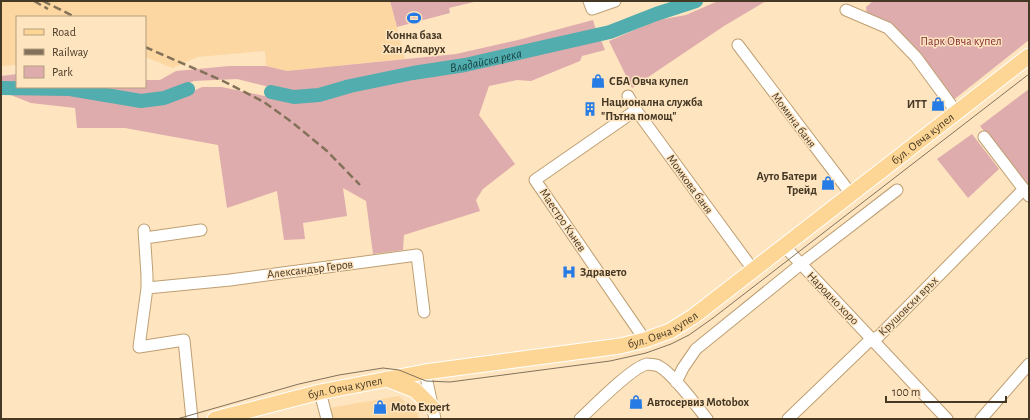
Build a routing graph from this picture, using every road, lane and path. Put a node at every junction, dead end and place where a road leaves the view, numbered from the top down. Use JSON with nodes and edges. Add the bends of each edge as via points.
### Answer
{"nodes":[{"id":1,"x":615,"y":1,"type":"edge"},
{"id":2,"x":591,"y":5,"type":"edge"},
{"id":3,"x":846,"y":10,"type":"dead end"},
{"id":4,"x":738,"y":45,"type":"dead end"},
{"id":5,"x":1029,"y":56,"type":"edge"},
{"id":6,"x":628,"y":96,"type":"dead end"},
{"id":7,"x":636,"y":110,"type":"junction"},
{"id":8,"x":957,"y":113,"type":"junction"},
{"id":9,"x":984,"y":137,"type":"dead end"},
{"id":10,"x":897,"y":190,"type":"dead end"},
{"id":11,"x":1026,"y":192,"type":"edge"},
{"id":12,"x":851,"y":194,"type":"junction"},
{"id":13,"x":201,"y":230,"type":"dead end"},
{"id":14,"x":785,"y":247,"type":"junction"},
{"id":15,"x":801,"y":264,"type":"junction"},
{"id":16,"x":754,"y":271,"type":"junction"},
{"id":17,"x":147,"y":288,"type":"junction"},
{"id":18,"x":424,"y":312,"type":"dead end"},
{"id":19,"x":645,"y":340,"type":"junction"},
{"id":20,"x":873,"y":340,"type":"junction"},
{"id":21,"x":1029,"y":364,"type":"edge"},
{"id":22,"x":425,"y":372,"type":"junction"},
{"id":23,"x":387,"y":379,"type":"junction"},
{"id":24,"x":676,"y":382,"type":"junction"},
{"id":25,"x":320,"y":392,"type":"junction"},
{"id":26,"x":433,"y":413,"type":"edge"},
{"id":27,"x":192,"y":419,"type":"edge"},
{"id":28,"x":215,"y":419,"type":"edge"},
{"id":29,"x":327,"y":419,"type":"edge"},
{"id":30,"x":580,"y":419,"type":"edge"},
{"id":31,"x":707,"y":419,"type":"edge"},
{"id":32,"x":788,"y":419,"type":"edge"},
{"id":33,"x":947,"y":419,"type":"edge"},
{"id":34,"x":981,"y":419,"type":"edge"}],
"edges":[{"from":1,"to":2,"type":"street"},
{"from":3,"to":8,"type":"street","via":[[888,28],[916,57]]},
{"from":4,"to":12,"type":"street","name":"Момина баня"},
{"from":5,"to":8,"type":"main road","name":"бул. Овча купел"},
{"from":6,"to":7,"type":"street","name":"Момкова баня"},
{"from":7,"to":16,"type":"street","name":"Момкова баня"},
{"from":7,"to":19,"type":"street","name":"Маестро Кънев","via":[[535,180]]},
{"from":8,"to":12,"type":"main road","name":"бул. Овча купел"},
{"from":9,"to":11,"type":"street"},
{"from":10,"to":15,"type":"street"},
{"from":11,"to":20,"type":"street","name":"Крушовски връх"},
{"from":12,"to":14,"type":"main road","name":"бул. Овча купел"},
{"from":13,"to":17,"type":"street","via":[[144,234]]},
{"from":14,"to":15,"type":"street","name":"Народно хоро"},
{"from":14,"to":16,"type":"main road","name":"бул. Овча купел"},
{"from":15,"to":20,"type":"street","name":"Народно хоро"},
{"from":15,"to":24,"type":"street","via":[[696,349]]},
{"from":16,"to":19,"type":"main road","name":"бул. Овча купел","via":[[694,316],[670,331]]},
{"from":17,"to":18,"type":"street","name":"Александър Геров","via":[[230,280],[417,255]]},
{"from":17,"to":27,"type":"street","via":[[139,347],[184,340]]},
{"from":19,"to":22,"type":"main road","name":"бул. Овча купел","via":[[620,346]]},
{"from":20,"to":32,"type":"street","name":"Крушовски връх"},
{"from":20,"to":33,"type":"street","name":"Народно хоро"},
{"from":21,"to":34,"type":"street"},
{"from":22,"to":23,"type":"main road","name":"бул. Овча купел"},
{"from":22,"to":26,"type":"street"},
{"from":23,"to":25,"type":"main road","name":"бул. Овча купел"},
{"from":23,"to":26,"type":"main road","via":[[416,390]]},
{"from":24,"to":30,"type":"street","via":[[663,369],[647,364],[615,387]]},
{"from":24,"to":31,"type":"street"},
{"from":25,"to":28,"type":"main road","name":"бул. Овча купел"},
{"from":25,"to":29,"type":"street"}]}
